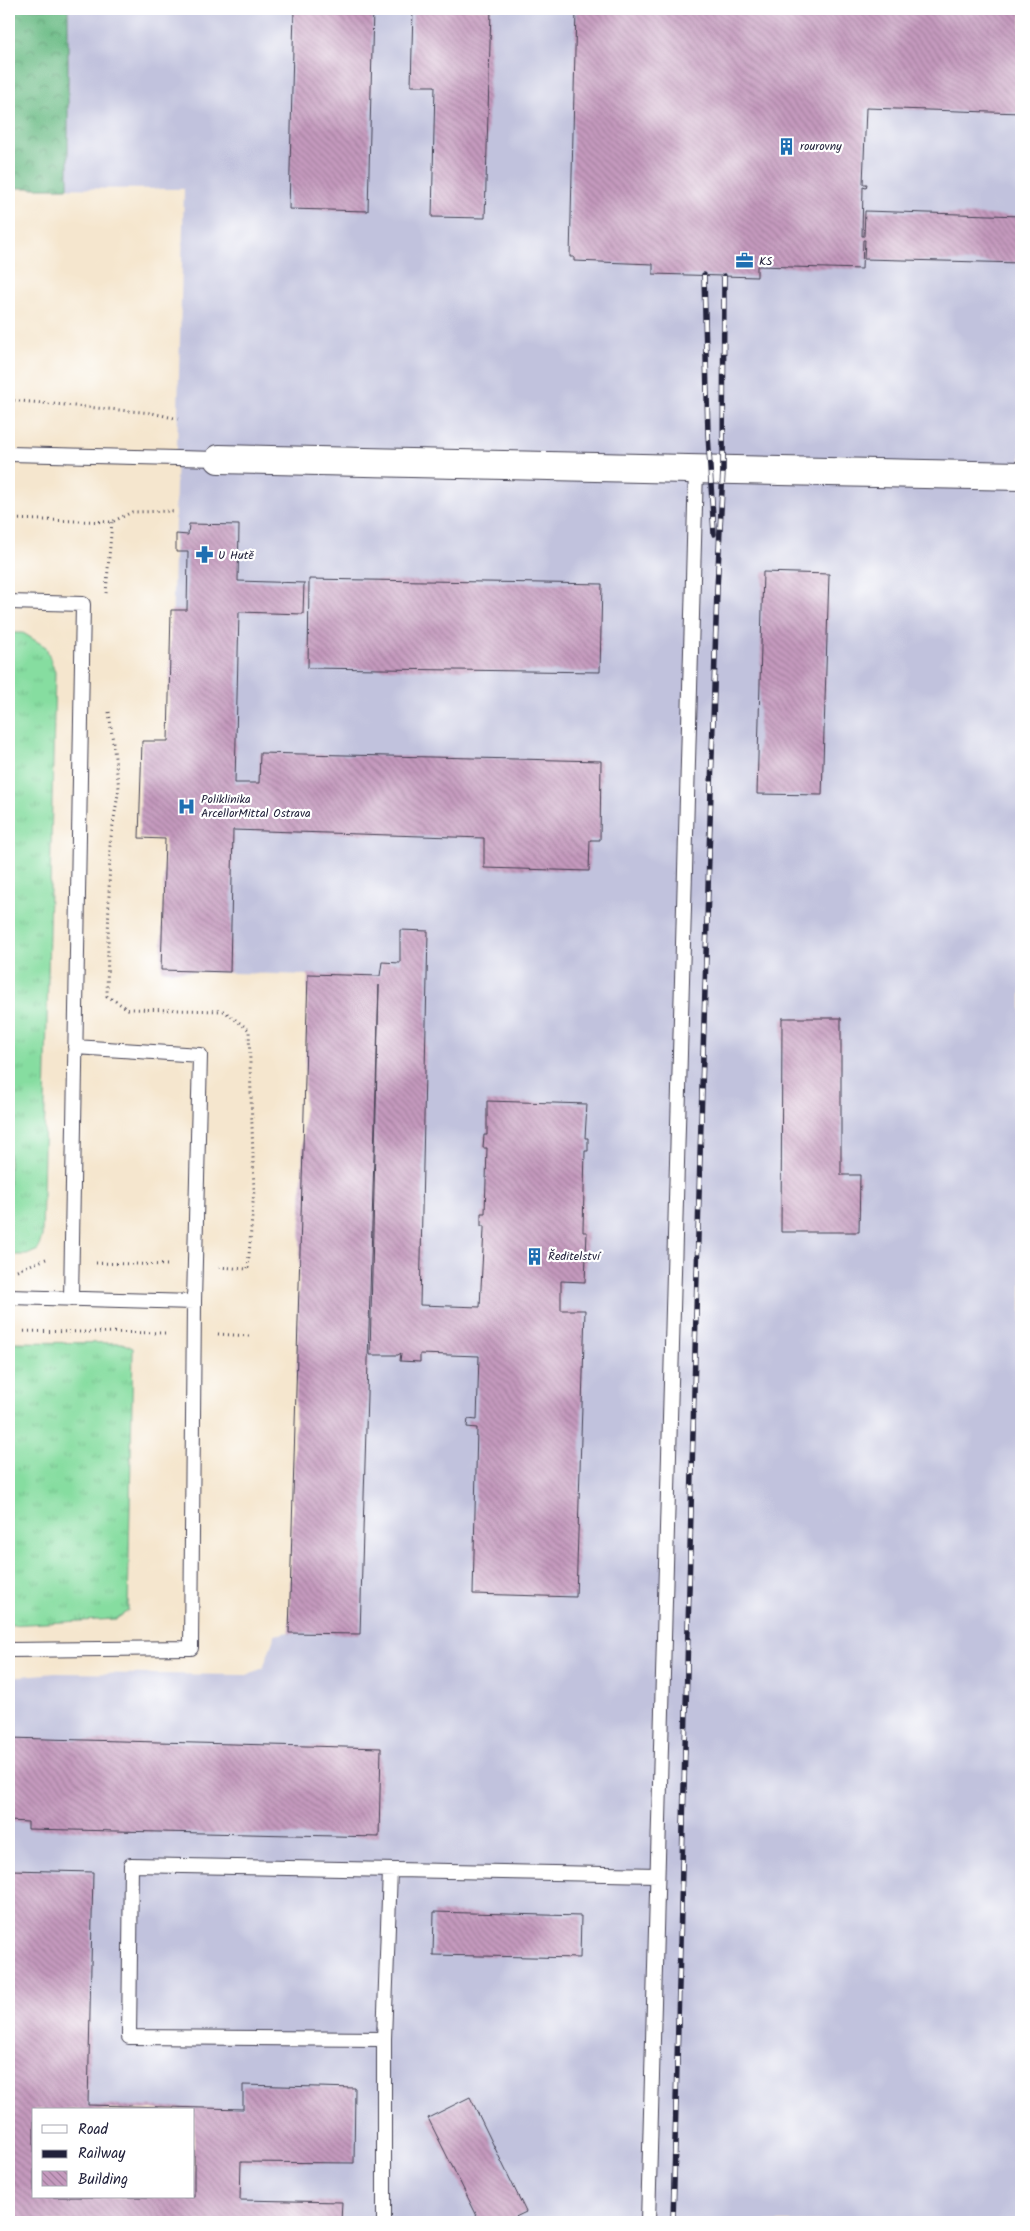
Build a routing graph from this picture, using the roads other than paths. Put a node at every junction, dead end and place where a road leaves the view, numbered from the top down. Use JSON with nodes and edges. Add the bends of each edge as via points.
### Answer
{"nodes":[{"id":1,"x":9,"y":454,"type":"edge"},
{"id":2,"x":219,"y":458,"type":"joint"},
{"id":3,"x":696,"y":469,"type":"junction"},
{"id":4,"x":1021,"y":476,"type":"edge"},
{"id":5,"x":9,"y":602,"type":"edge"},
{"id":6,"x":75,"y":1047,"type":"junction"},
{"id":7,"x":9,"y":1297,"type":"edge"},
{"id":8,"x":71,"y":1299,"type":"junction"},
{"id":9,"x":194,"y":1302,"type":"junction"},
{"id":10,"x":9,"y":1650,"type":"edge"},
{"id":11,"x":390,"y":1870,"type":"junction"},
{"id":12,"x":657,"y":1874,"type":"junction"},
{"id":13,"x":384,"y":2039,"type":"junction"},
{"id":14,"x":384,"y":2222,"type":"edge"},
{"id":15,"x":648,"y":2222,"type":"edge"}],
"edges":[{"from":1,"to":2,"type":"lane"},
{"from":2,"to":3,"type":"street"},
{"from":3,"to":4,"type":"street"},
{"from":3,"to":12,"type":"lane"},
{"from":5,"to":6,"type":"lane","via":[[83,604]]},
{"from":6,"to":8,"type":"lane"},
{"from":6,"to":9,"type":"lane","via":[[200,1055]]},
{"from":7,"to":8,"type":"lane"},
{"from":8,"to":9,"type":"lane"},
{"from":9,"to":10,"type":"lane","via":[[191,1648]]},
{"from":11,"to":12,"type":"lane"},
{"from":11,"to":13,"type":"lane"},
{"from":11,"to":13,"type":"lane","via":[[131,1865],[129,2036]]},
{"from":12,"to":15,"type":"lane"},
{"from":13,"to":14,"type":"lane"}]}
